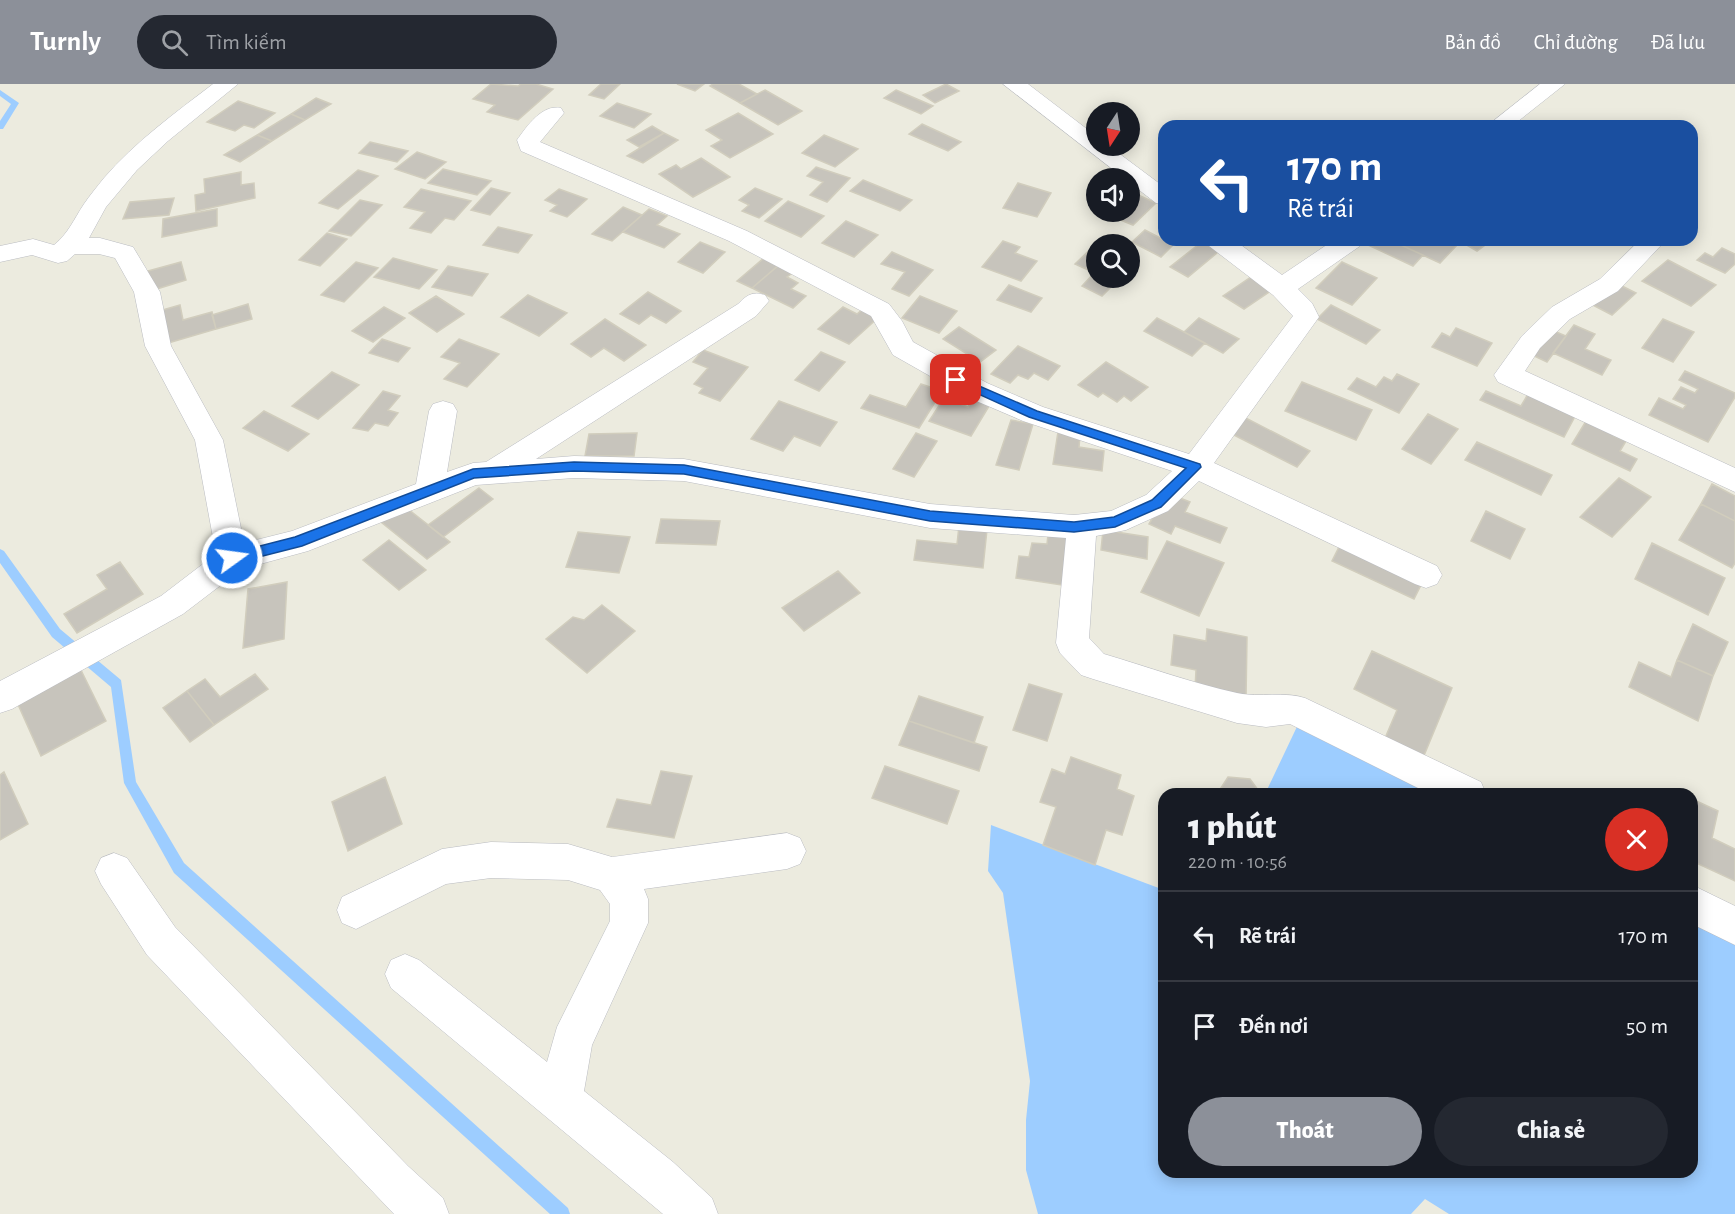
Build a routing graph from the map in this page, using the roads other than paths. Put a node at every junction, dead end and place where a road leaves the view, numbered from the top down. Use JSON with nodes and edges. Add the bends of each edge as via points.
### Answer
{"nodes":[{"id":1,"x":227,"y":84,"type":"edge"},
{"id":2,"x":1014,"y":84,"type":"edge"},
{"id":3,"x":1554,"y":84,"type":"edge"},
{"id":4,"x":554,"y":113,"type":"dead end"},
{"id":5,"x":1506,"y":120,"type":"edge"},
{"id":6,"x":1158,"y":193,"type":"edge"},
{"id":7,"x":71,"y":246,"type":"junction"},
{"id":8,"x":1226,"y":246,"type":"edge"},
{"id":9,"x":1342,"y":246,"type":"edge"},
{"id":10,"x":1648,"y":246,"type":"edge"},
{"id":11,"x":0,"y":254,"type":"edge"},
{"id":12,"x":1281,"y":288,"type":"junction"},
{"id":13,"x":756,"y":301,"type":"dead end"},
{"id":14,"x":443,"y":411,"type":"dead end"},
{"id":15,"x":1195,"y":467,"type":"junction"},
{"id":16,"x":492,"y":472,"type":"junction"},
{"id":17,"x":1735,"y":481,"type":"edge"},
{"id":18,"x":429,"y":492,"type":"junction"},
{"id":19,"x":1082,"y":526,"type":"junction"},
{"id":20,"x":232,"y":558,"type":"junction"},
{"id":21,"x":1426,"y":575,"type":"dead end"},
{"id":22,"x":0,"y":698,"type":"edge"},
{"id":23,"x":1456,"y":788,"type":"edge"},
{"id":24,"x":787,"y":852,"type":"dead end"},
{"id":25,"x":114,"y":872,"type":"dead end"},
{"id":26,"x":612,"y":875,"type":"junction"},
{"id":27,"x":1698,"y":907,"type":"edge"},
{"id":28,"x":356,"y":910,"type":"dead end"},
{"id":29,"x":1735,"y":926,"type":"edge"},
{"id":30,"x":405,"y":974,"type":"dead end"},
{"id":31,"x":561,"y":1100,"type":"junction"},
{"id":32,"x":427,"y":1214,"type":"edge"},
{"id":33,"x":696,"y":1214,"type":"edge"}],
"edges":[{"from":1,"to":7,"type":"street","via":[[163,133],[107,189]]},
{"from":2,"to":6,"type":"street"},
{"from":3,"to":5,"type":"street"},
{"from":4,"to":15,"type":"street","via":[[528,140],[529,146],[738,236],[880,310],[902,348],[977,390],[1033,414]]},
{"from":7,"to":11,"type":"street","via":[[58,255],[33,247]]},
{"from":7,"to":20,"type":"street","via":[[100,246],[124,253],[147,292],[158,346],[209,440]]},
{"from":8,"to":12,"type":"street"},
{"from":9,"to":12,"type":"street"},
{"from":10,"to":17,"type":"street","via":[[1609,285],[1561,313],[1530,342],[1508,375]]},
{"from":12,"to":15,"type":"street","via":[[1304,310],[1305,320]]},
{"from":13,"to":16,"type":"street"},
{"from":14,"to":18,"type":"street"},
{"from":15,"to":19,"type":"street","via":[[1157,503],[1115,522]]},
{"from":15,"to":21,"type":"street"},
{"from":16,"to":18,"type":"street","via":[[473,474]]},
{"from":16,"to":19,"type":"street","via":[[574,466],[684,470],[930,516]]},
{"from":18,"to":20,"type":"street","via":[[297,542]]},
{"from":19,"to":23,"type":"street","via":[[1072,643],[1093,665],[1237,708],[1266,712],[1293,709]]},
{"from":20,"to":22,"type":"street","via":[[172,605]]},
{"from":24,"to":26,"type":"street"},
{"from":25,"to":32,"type":"street","via":[[161,941]]},
{"from":26,"to":28,"type":"street","via":[[568,862],[491,860],[442,867]]},
{"from":26,"to":31,"type":"street","via":[[629,899],[629,923],[572,1042]]},
{"from":27,"to":29,"type":"street"},
{"from":30,"to":31,"type":"street"},
{"from":31,"to":33,"type":"street"}]}
